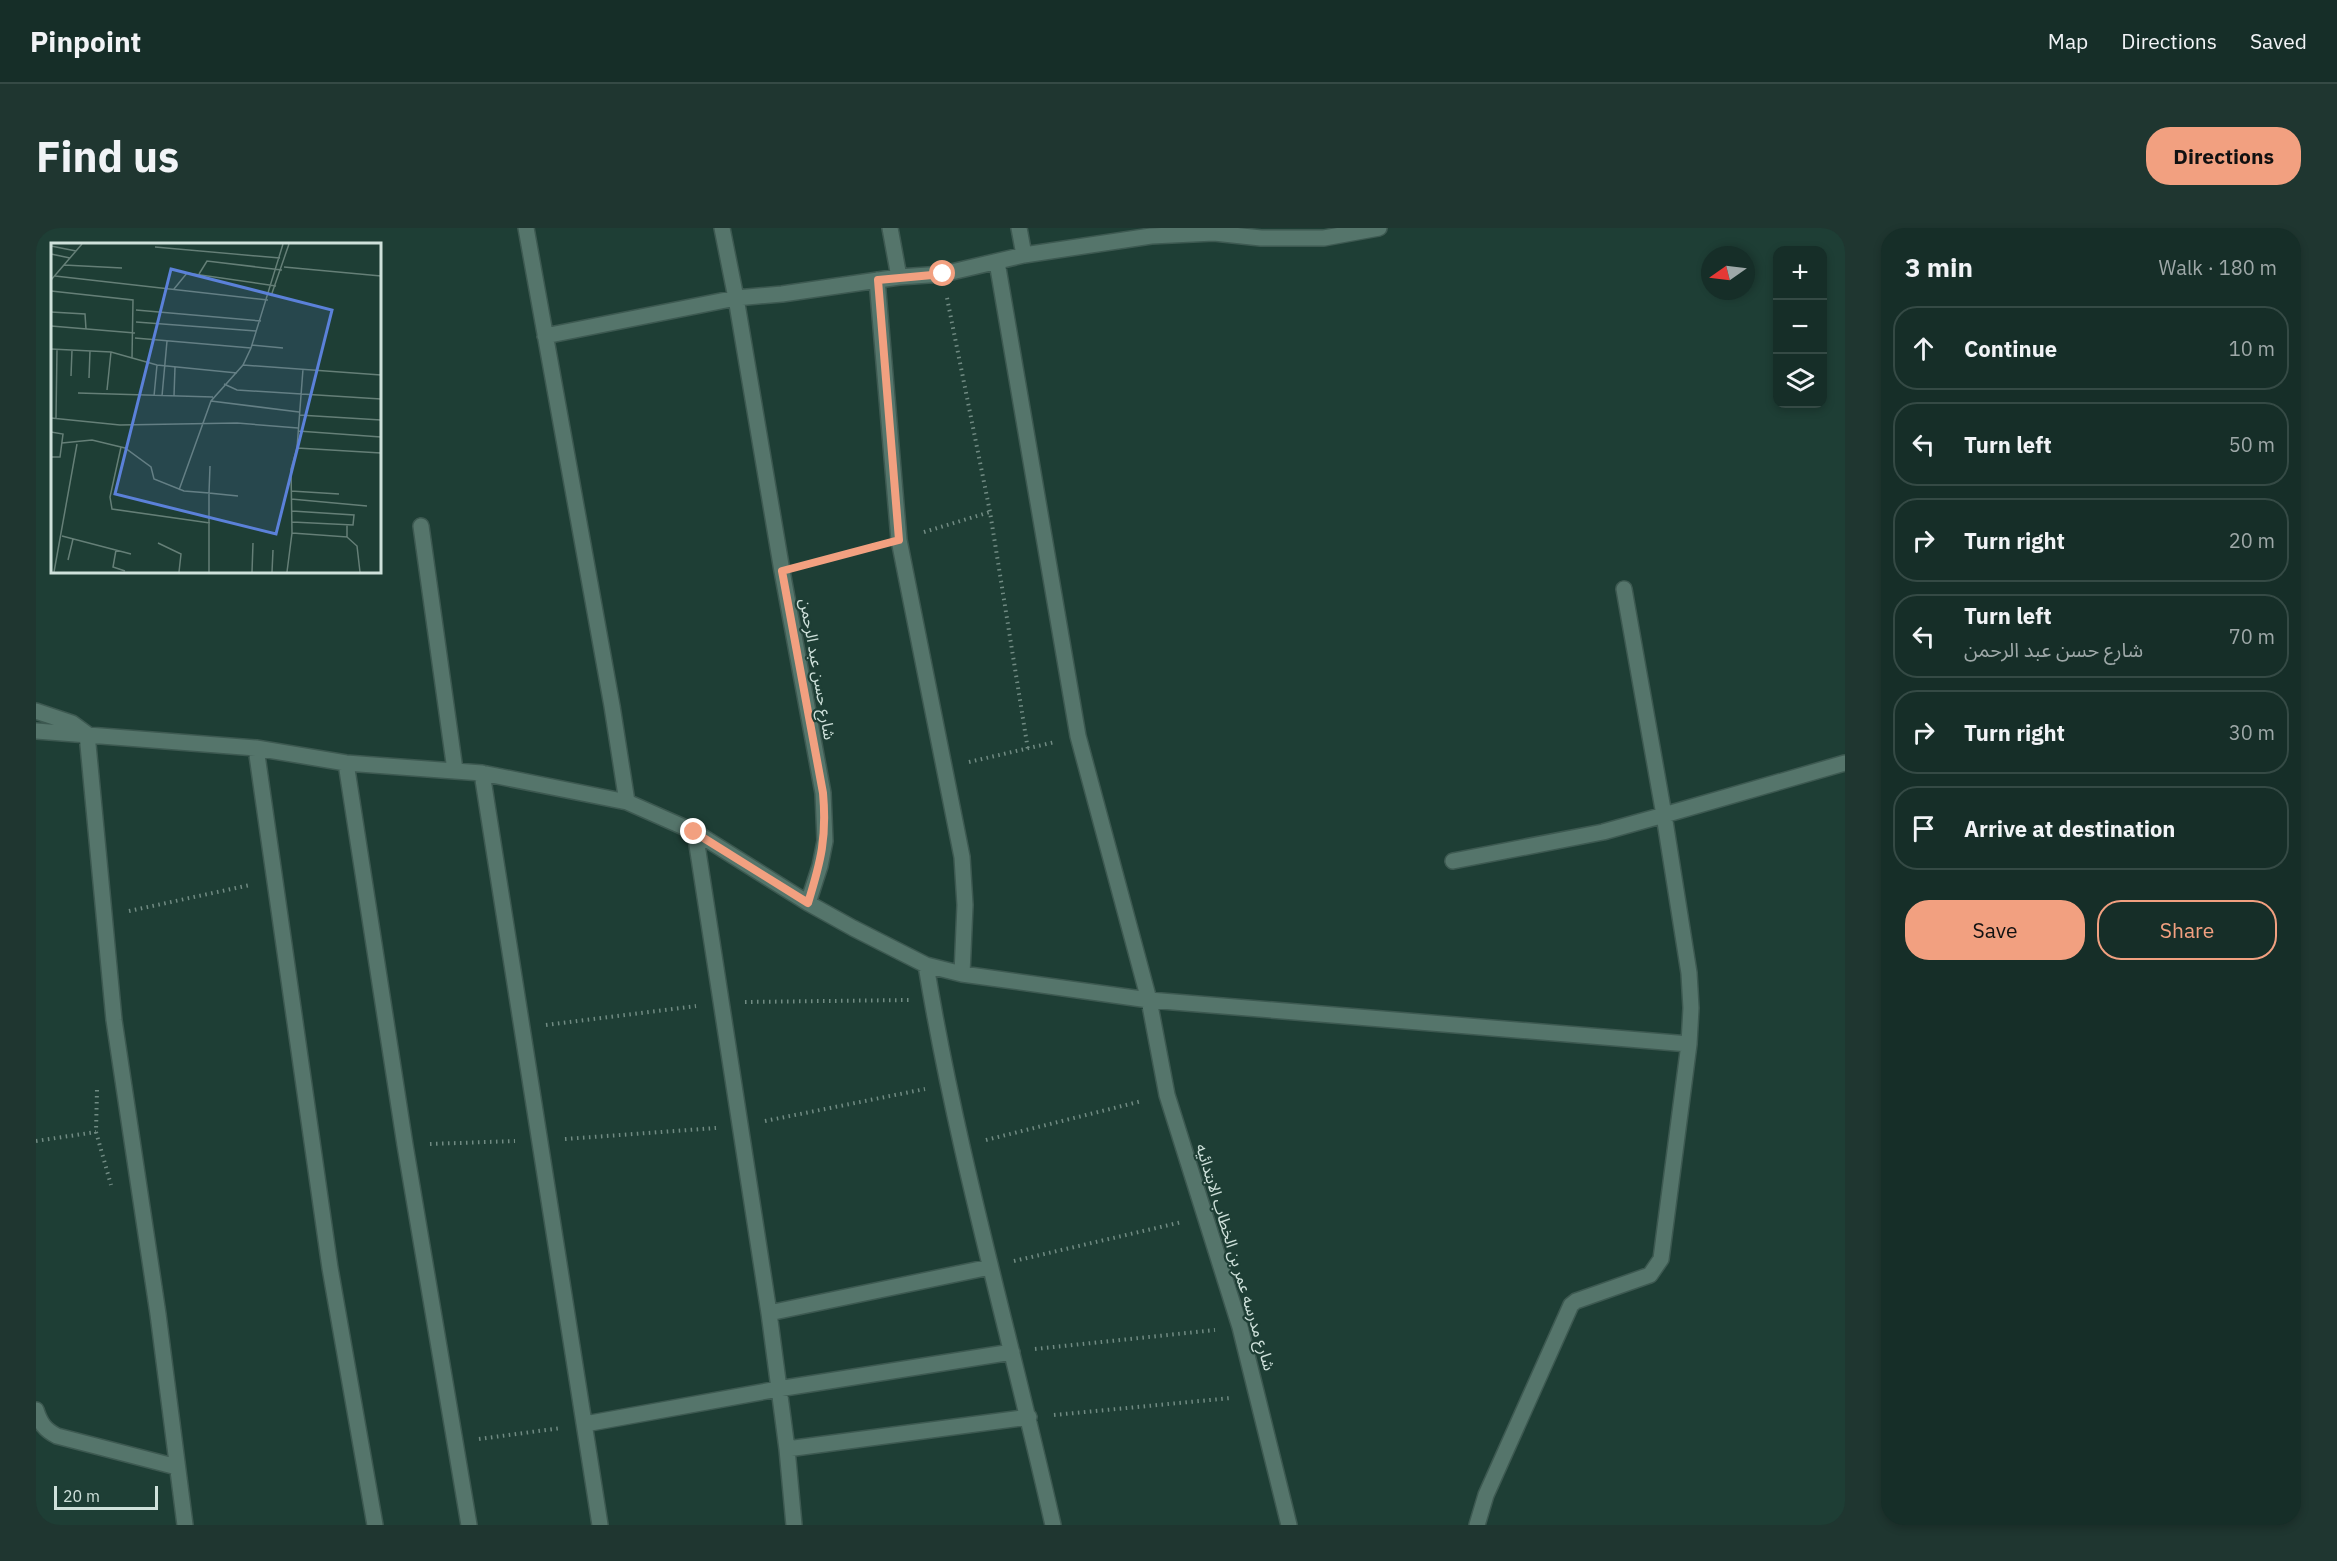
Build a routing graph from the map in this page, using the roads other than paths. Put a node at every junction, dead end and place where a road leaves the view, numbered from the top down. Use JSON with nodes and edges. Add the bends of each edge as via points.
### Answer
{"nodes":[{"id":1,"x":526,"y":228,"type":"edge"},
{"id":2,"x":722,"y":228,"type":"edge"},
{"id":3,"x":890,"y":228,"type":"edge"},
{"id":4,"x":1019,"y":228,"type":"edge"},
{"id":5,"x":1379,"y":228,"type":"edge"},
{"id":6,"x":1150,"y":232,"type":"edge"},
{"id":7,"x":1024,"y":255,"type":"junction"},
{"id":8,"x":997,"y":262,"type":"junction"},
{"id":9,"x":899,"y":277,"type":"junction"},
{"id":10,"x":878,"y":280,"type":"junction"},
{"id":11,"x":736,"y":298,"type":"junction"},
{"id":12,"x":545,"y":336,"type":"junction"},
{"id":13,"x":422,"y":526,"type":"dead end"},
{"id":14,"x":1624,"y":589,"type":"dead end"},
{"id":15,"x":36,"y":711,"type":"edge"},
{"id":16,"x":36,"y":731,"type":"edge"},
{"id":17,"x":87,"y":734,"type":"junction"},
{"id":18,"x":256,"y":748,"type":"junction"},
{"id":19,"x":346,"y":763,"type":"junction"},
{"id":20,"x":1845,"y":763,"type":"edge"},
{"id":21,"x":455,"y":770,"type":"junction"},
{"id":22,"x":482,"y":773,"type":"junction"},
{"id":23,"x":627,"y":802,"type":"junction"},
{"id":24,"x":1664,"y":815,"type":"junction"},
{"id":25,"x":694,"y":832,"type":"junction"},
{"id":26,"x":1453,"y":861,"type":"dead end"},
{"id":27,"x":808,"y":903,"type":"junction"},
{"id":28,"x":926,"y":964,"type":"junction"},
{"id":29,"x":962,"y":974,"type":"junction"},
{"id":30,"x":1149,"y":1000,"type":"junction"},
{"id":31,"x":1689,"y":1044,"type":"junction"},
{"id":32,"x":990,"y":1267,"type":"junction"},
{"id":33,"x":768,"y":1313,"type":"junction"},
{"id":34,"x":1012,"y":1352,"type":"junction"},
{"id":35,"x":778,"y":1389,"type":"junction"},
{"id":36,"x":36,"y":1410,"type":"edge"},
{"id":37,"x":1029,"y":1417,"type":"junction"},
{"id":38,"x":585,"y":1424,"type":"junction"},
{"id":39,"x":787,"y":1449,"type":"junction"},
{"id":40,"x":177,"y":1467,"type":"junction"},
{"id":41,"x":184,"y":1525,"type":"edge"},
{"id":42,"x":375,"y":1525,"type":"edge"},
{"id":43,"x":469,"y":1525,"type":"edge"},
{"id":44,"x":600,"y":1525,"type":"edge"},
{"id":45,"x":794,"y":1525,"type":"edge"},
{"id":46,"x":1053,"y":1525,"type":"edge"},
{"id":47,"x":1289,"y":1525,"type":"edge"},
{"id":48,"x":1477,"y":1525,"type":"edge"}],
"edges":[{"from":1,"to":12,"type":"street"},
{"from":2,"to":11,"type":"street","name":"شارع حسن عبد الرحمن"},
{"from":3,"to":9,"type":"street"},
{"from":4,"to":7,"type":"street"},
{"from":5,"to":6,"type":"street","via":[[1324,238]]},
{"from":6,"to":7,"type":"street"},
{"from":7,"to":8,"type":"street"},
{"from":8,"to":9,"type":"street","via":[[943,274]]},
{"from":8,"to":30,"type":"street","name":"شارع مدرسه عمر بن الخطاب الابتدائيه","via":[[1078,736]]},
{"from":9,"to":10,"type":"street"},
{"from":10,"to":11,"type":"street"},
{"from":10,"to":29,"type":"street","via":[[899,540],[962,857]]},
{"from":11,"to":12,"type":"street"},
{"from":11,"to":27,"type":"street","name":"شارع حسن عبد الرحمن","via":[[823,793],[822,858]]},
{"from":12,"to":23,"type":"street"},
{"from":13,"to":21,"type":"street"},
{"from":14,"to":24,"type":"street"},
{"from":15,"to":17,"type":"street","via":[[72,723]]},
{"from":16,"to":17,"type":"street"},
{"from":17,"to":18,"type":"street"},
{"from":17,"to":40,"type":"street","via":[[114,1020]]},
{"from":18,"to":19,"type":"street"},
{"from":18,"to":42,"type":"street","via":[[330,1268]]},
{"from":19,"to":21,"type":"street"},
{"from":19,"to":43,"type":"street"},
{"from":20,"to":24,"type":"street"},
{"from":21,"to":22,"type":"street"},
{"from":22,"to":23,"type":"street"},
{"from":22,"to":38,"type":"street"},
{"from":23,"to":25,"type":"street"},
{"from":24,"to":26,"type":"street","via":[[1603,832]]},
{"from":24,"to":31,"type":"street","via":[[1689,973]]},
{"from":25,"to":27,"type":"street"},
{"from":25,"to":33,"type":"street"},
{"from":27,"to":28,"type":"street"},
{"from":28,"to":29,"type":"street"},
{"from":28,"to":32,"type":"street"},
{"from":29,"to":30,"type":"street"},
{"from":30,"to":31,"type":"street"},
{"from":30,"to":47,"type":"street","name":"شارع مدرسه عمر بن الخطاب الابتدائيه","via":[[1167,1095],[1240,1327]]},
{"from":31,"to":48,"type":"street","via":[[1661,1259],[1650,1275],[1571,1305],[1486,1495]]},
{"from":32,"to":33,"type":"street"},
{"from":32,"to":34,"type":"street"},
{"from":33,"to":35,"type":"street"},
{"from":34,"to":35,"type":"street"},
{"from":34,"to":37,"type":"street"},
{"from":35,"to":38,"type":"street"},
{"from":35,"to":39,"type":"street"},
{"from":36,"to":40,"type":"street","via":[[46,1431],[57,1437]]},
{"from":37,"to":39,"type":"street"},
{"from":37,"to":46,"type":"street"},
{"from":38,"to":44,"type":"street"},
{"from":39,"to":45,"type":"street"},
{"from":40,"to":41,"type":"street"}]}
